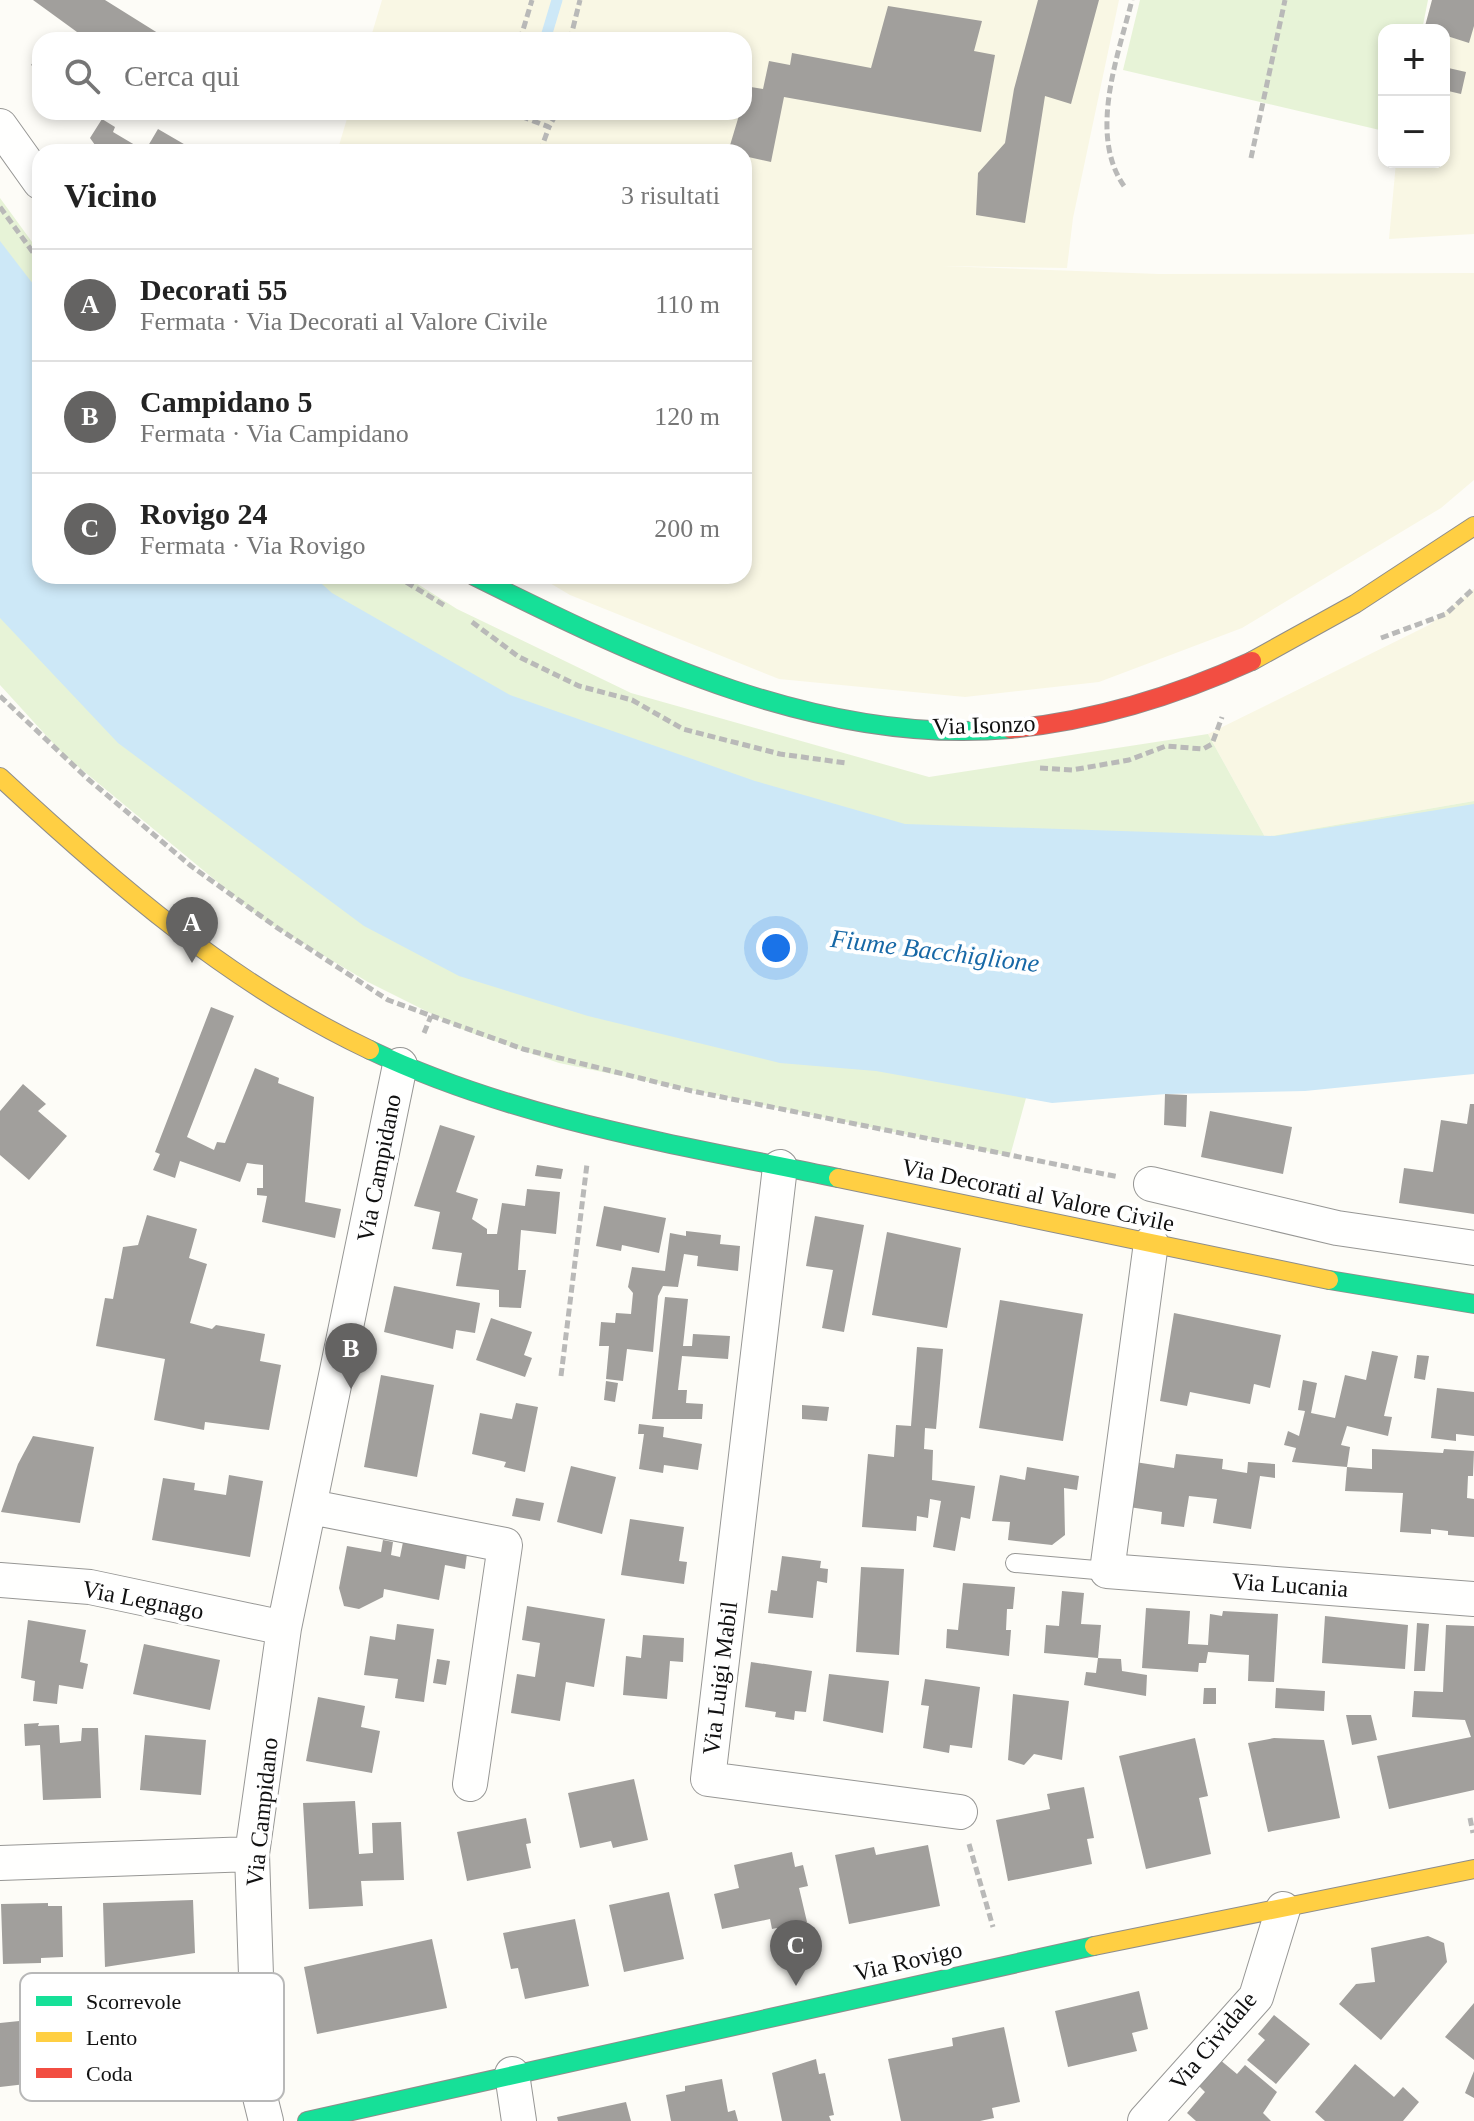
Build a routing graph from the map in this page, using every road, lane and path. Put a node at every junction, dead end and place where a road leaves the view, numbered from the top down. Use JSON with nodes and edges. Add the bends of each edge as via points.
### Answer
{"nodes":[{"id":1,"x":532,"y":0,"type":"edge"},
{"id":2,"x":580,"y":0,"type":"edge"},
{"id":3,"x":1132,"y":0,"type":"edge"},
{"id":4,"x":1285,"y":0,"type":"edge"},
{"id":5,"x":522,"y":32,"type":"edge"},
{"id":6,"x":572,"y":32,"type":"edge"},
{"id":7,"x":531,"y":120,"type":"edge"},
{"id":8,"x":553,"y":120,"type":"edge"},
{"id":9,"x":0,"y":126,"type":"edge"},
{"id":10,"x":549,"y":127,"type":"junction"},
{"id":11,"x":543,"y":144,"type":"edge"},
{"id":12,"x":1251,"y":158,"type":"dead end"},
{"id":13,"x":32,"y":171,"type":"edge"},
{"id":14,"x":1124,"y":186,"type":"dead end"},
{"id":15,"x":0,"y":207,"type":"edge"},
{"id":16,"x":32,"y":251,"type":"edge"},
{"id":17,"x":1474,"y":526,"type":"edge"},
{"id":18,"x":491,"y":584,"type":"edge"},
{"id":19,"x":0,"y":696,"type":"edge"},
{"id":20,"x":0,"y":777,"type":"edge"},
{"id":21,"x":400,"y":1065,"type":"junction"},
{"id":22,"x":594,"y":1127,"type":"junction"},
{"id":23,"x":780,"y":1167,"type":"junction"},
{"id":24,"x":1151,"y":1184,"type":"joint"},
{"id":25,"x":1151,"y":1243,"type":"junction"},
{"id":26,"x":1474,"y":1248,"type":"edge"},
{"id":27,"x":1474,"y":1304,"type":"edge"},
{"id":28,"x":561,"y":1376,"type":"dead end"},
{"id":29,"x":311,"y":1507,"type":"junction"},
{"id":30,"x":1015,"y":1563,"type":"dead end"},
{"id":31,"x":1107,"y":1571,"type":"junction"},
{"id":32,"x":0,"y":1580,"type":"edge"},
{"id":33,"x":1474,"y":1599,"type":"edge"},
{"id":34,"x":284,"y":1628,"type":"junction"},
{"id":35,"x":470,"y":1784,"type":"dead end"},
{"id":36,"x":960,"y":1812,"type":"joint"},
{"id":37,"x":252,"y":1854,"type":"junction"},
{"id":38,"x":0,"y":1863,"type":"edge"},
{"id":39,"x":1474,"y":1869,"type":"edge"},
{"id":40,"x":1283,"y":1909,"type":"junction"},
{"id":41,"x":1004,"y":1964,"type":"junction"},
{"id":42,"x":256,"y":1973,"type":"edge"},
{"id":43,"x":512,"y":2074,"type":"junction"},
{"id":44,"x":261,"y":2101,"type":"edge"},
{"id":45,"x":266,"y":2121,"type":"edge"},
{"id":46,"x":307,"y":2121,"type":"edge"},
{"id":47,"x":519,"y":2121,"type":"edge"},
{"id":48,"x":1145,"y":2121,"type":"edge"}],
"edges":[{"from":1,"to":5,"type":"path"},
{"from":2,"to":6,"type":"path"},
{"from":3,"to":14,"type":"path","via":[[1108,112],[1107,151]]},
{"from":4,"to":12,"type":"path"},
{"from":7,"to":10,"type":"path"},
{"from":8,"to":10,"type":"path"},
{"from":9,"to":13,"type":"street"},
{"from":10,"to":11,"type":"path"},
{"from":15,"to":16,"type":"path"},
{"from":17,"to":18,"type":"street","name":"Via Isonzo","via":[[1366,599],[1231,670],[1095,716],[960,731],[815,712],[737,691],[662,666]]},
{"from":19,"to":24,"type":"path","via":[[191,866],[388,1000],[523,1049],[692,1091]]},
{"from":20,"to":21,"type":"street","name":"Via Decorati al Valore Civile","via":[[89,860],[187,938],[289,1008]]},
{"from":21,"to":22,"type":"street","name":"Via Decorati al Valore Civile","via":[[490,1098]]},
{"from":21,"to":29,"type":"street","name":"Via Campidano"},
{"from":22,"to":23,"type":"street","name":"Via Decorati al Valore Civile"},
{"from":22,"to":28,"type":"path"},
{"from":23,"to":25,"type":"street","name":"Via Decorati al Valore Civile"},
{"from":23,"to":36,"type":"street","name":"Via Luigi Mabil","via":[[708,1779]]},
{"from":24,"to":26,"type":"street","via":[[1337,1228]]},
{"from":25,"to":27,"type":"street","name":"Via Decorati al Valore Civile","via":[[1376,1290]]},
{"from":25,"to":31,"type":"street"},
{"from":29,"to":34,"type":"street","name":"Via Campidano"},
{"from":29,"to":35,"type":"street","via":[[505,1545]]},
{"from":30,"to":31,"type":"lane","name":"Via Lucania"},
{"from":31,"to":33,"type":"street","name":"Via Lucania"},
{"from":32,"to":34,"type":"street","name":"Via Legnago","via":[[90,1587]]},
{"from":34,"to":37,"type":"street","name":"Via Campidano"},
{"from":36,"to":41,"type":"path"},
{"from":37,"to":38,"type":"street"},
{"from":37,"to":42,"type":"street","name":"Via Campidano"},
{"from":39,"to":40,"type":"street","name":"Via Rovigo"},
{"from":40,"to":41,"type":"street","name":"Via Rovigo"},
{"from":40,"to":48,"type":"street","name":"Via Cividale","via":[[1256,1997]]},
{"from":41,"to":43,"type":"street","name":"Via Rovigo"},
{"from":43,"to":46,"type":"street","name":"Via Rovigo"},
{"from":43,"to":47,"type":"street"},
{"from":44,"to":45,"type":"street","name":"Via Campidano"}]}
